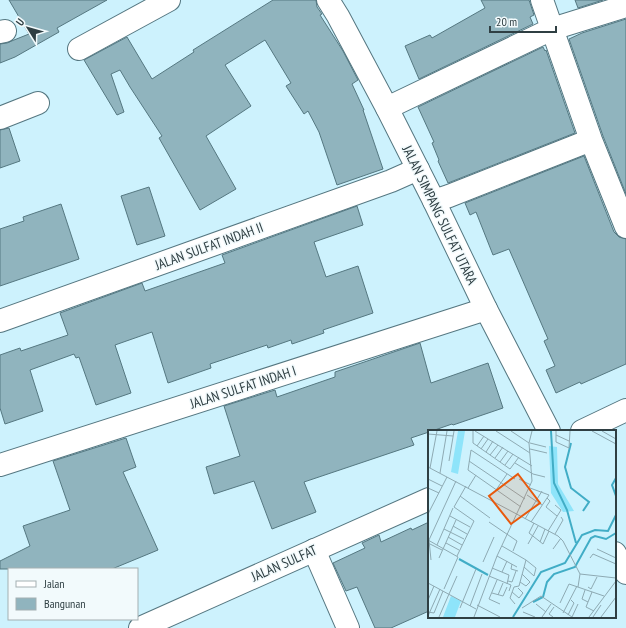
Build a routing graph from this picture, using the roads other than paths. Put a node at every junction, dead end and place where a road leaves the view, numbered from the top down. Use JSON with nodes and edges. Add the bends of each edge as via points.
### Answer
{"nodes":[{"id":1,"x":169,"y":0,"type":"edge"},
{"id":2,"x":328,"y":0,"type":"edge"},
{"id":3,"x":542,"y":0,"type":"edge"},
{"id":4,"x":626,"y":6,"type":"edge"},
{"id":5,"x":552,"y":29,"type":"junction"},
{"id":6,"x":79,"y":49,"type":"dead end"},
{"id":7,"x":38,"y":103,"type":"dead end"},
{"id":8,"x":387,"y":108,"type":"junction"},
{"id":9,"x":0,"y":118,"type":"edge"},
{"id":10,"x":591,"y":140,"type":"junction"},
{"id":11,"x":418,"y":169,"type":"junction"},
{"id":12,"x":434,"y":201,"type":"junction"},
{"id":13,"x":626,"y":227,"type":"edge"},
{"id":14,"x":486,"y":309,"type":"junction"},
{"id":15,"x":0,"y":321,"type":"edge"},
{"id":16,"x":626,"y":410,"type":"edge"},
{"id":17,"x":548,"y":430,"type":"edge"},
{"id":18,"x":584,"y":430,"type":"edge"},
{"id":19,"x":0,"y":465,"type":"edge"},
{"id":20,"x":428,"y":499,"type":"edge"},
{"id":21,"x":314,"y":550,"type":"junction"},
{"id":22,"x":616,"y":555,"type":"edge"},
{"id":23,"x":626,"y":573,"type":"edge"},
{"id":24,"x":140,"y":628,"type":"edge"},
{"id":25,"x":348,"y":628,"type":"edge"}],
"edges":[{"from":1,"to":6,"type":"street"},
{"from":2,"to":8,"type":"street","name":"JALAN SIMPANG SULFAT UTARA"},
{"from":3,"to":5,"type":"street"},
{"from":4,"to":5,"type":"street"},
{"from":5,"to":8,"type":"street"},
{"from":5,"to":10,"type":"street"},
{"from":7,"to":9,"type":"street"},
{"from":8,"to":11,"type":"street","name":"JALAN SIMPANG SULFAT UTARA"},
{"from":10,"to":12,"type":"street"},
{"from":10,"to":13,"type":"street"},
{"from":11,"to":12,"type":"street","name":"JALAN SIMPANG SULFAT UTARA"},
{"from":11,"to":15,"type":"street","name":"JALAN SULFAT INDAH II","via":[[391,181]]},
{"from":12,"to":14,"type":"street","name":"JALAN SIMPANG SULFAT UTARA"},
{"from":14,"to":17,"type":"street","name":"JALAN SIMPANG SULFAT UTARA"},
{"from":14,"to":19,"type":"street","name":"JALAN SULFAT INDAH I"},
{"from":16,"to":18,"type":"street"},
{"from":20,"to":21,"type":"street","name":"JALAN SULFAT"},
{"from":21,"to":24,"type":"street","name":"JALAN SULFAT"},
{"from":21,"to":25,"type":"street"},
{"from":22,"to":23,"type":"street"}]}
